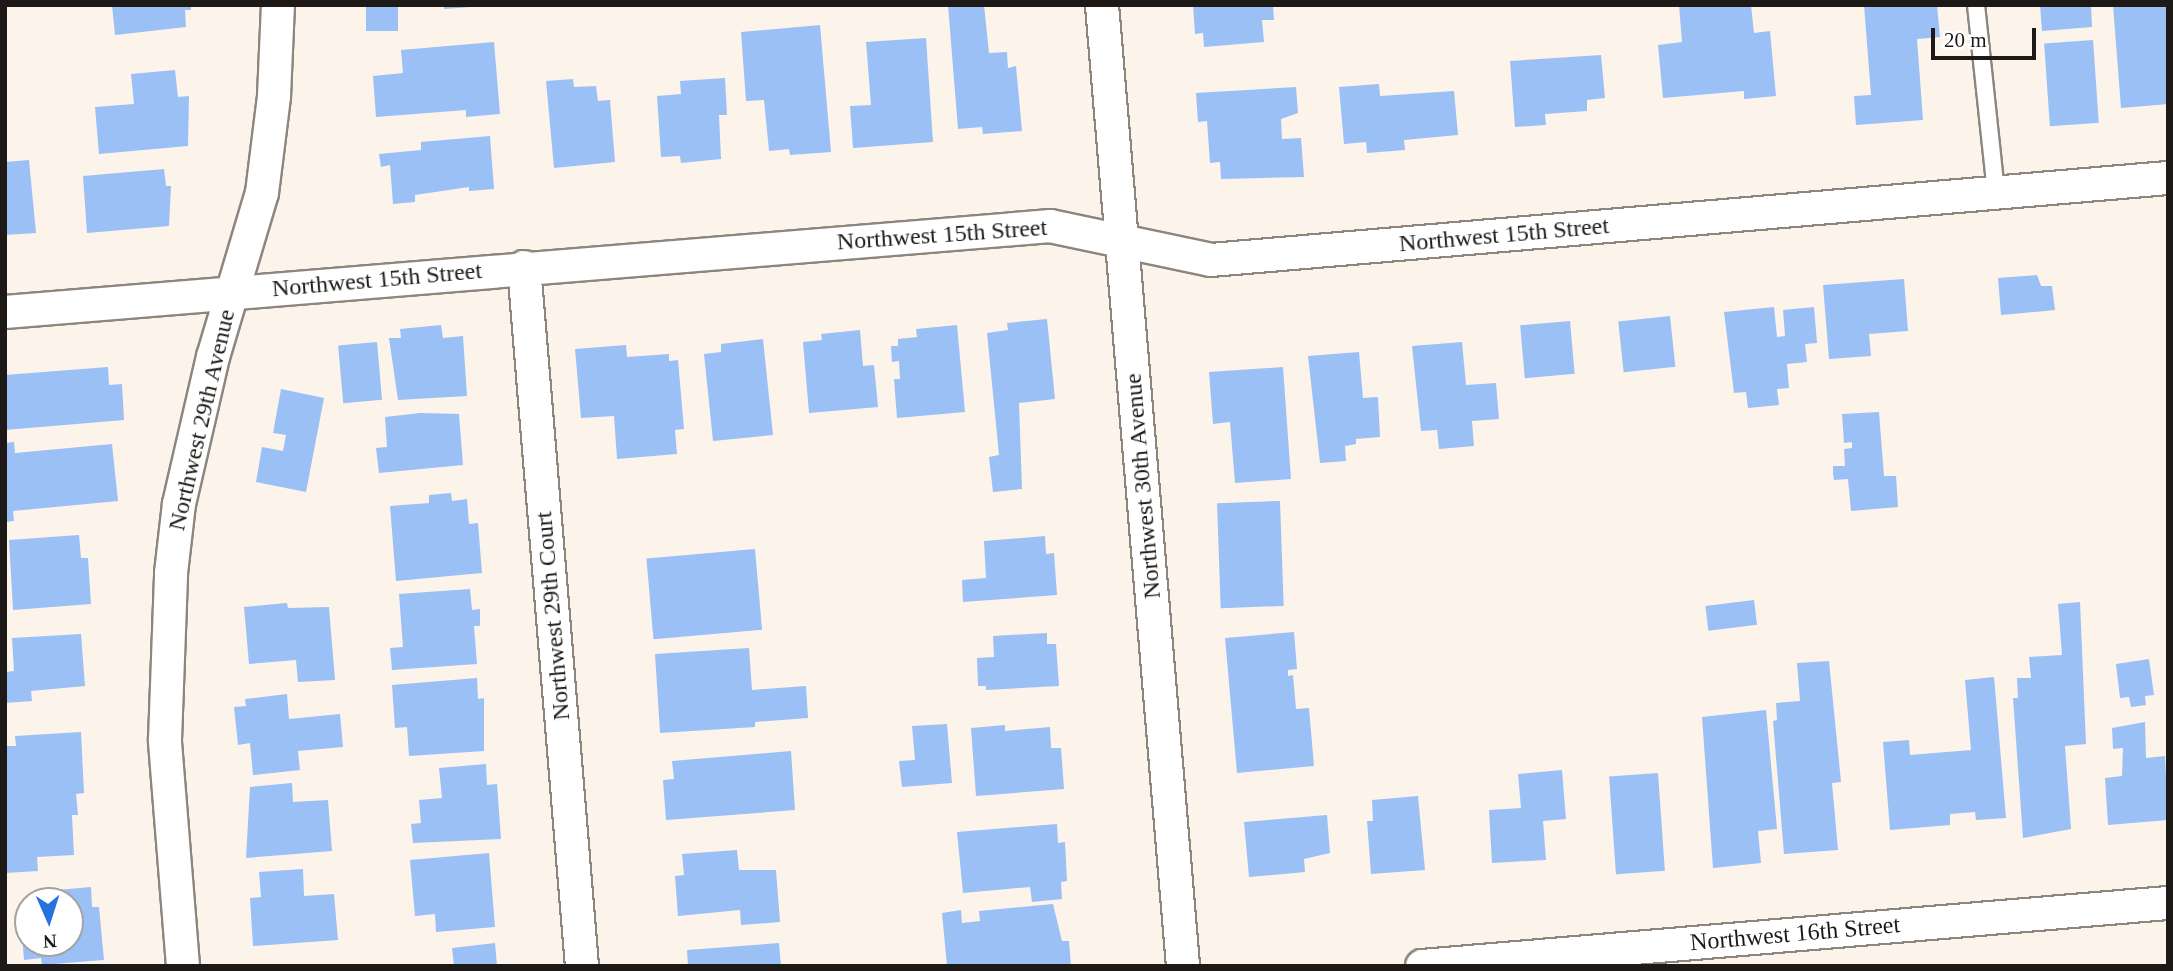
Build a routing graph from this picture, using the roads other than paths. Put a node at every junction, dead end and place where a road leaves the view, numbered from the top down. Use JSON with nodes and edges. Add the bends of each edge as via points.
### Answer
{"nodes":[{"id":1,"x":278,"y":5,"type":"edge"},
{"id":2,"x":1102,"y":5,"type":"edge"},
{"id":3,"x":1976,"y":5,"type":"edge"},
{"id":4,"x":2168,"y":178,"type":"edge"},
{"id":5,"x":1996,"y":192,"type":"junction"},
{"id":6,"x":1122,"y":241,"type":"junction"},
{"id":7,"x":524,"y":267,"type":"junction"},
{"id":8,"x":232,"y":293,"type":"junction"},
{"id":9,"x":5,"y":312,"type":"edge"},
{"id":10,"x":2168,"y":903,"type":"edge"},
{"id":11,"x":183,"y":966,"type":"edge"},
{"id":12,"x":582,"y":966,"type":"edge"},
{"id":13,"x":1183,"y":966,"type":"edge"},
{"id":14,"x":1422,"y":966,"type":"edge"}],
"edges":[{"from":1,"to":8,"type":"street","name":"Northwest 29th Avenue","via":[[267,164]]},
{"from":2,"to":6,"type":"street","name":"Northwest 30th Avenue"},
{"from":3,"to":5,"type":"lane"},
{"from":4,"to":5,"type":"street","name":"Northwest 15th Street"},
{"from":5,"to":6,"type":"street","name":"Northwest 15th Street","via":[[1211,260]]},
{"from":6,"to":7,"type":"street","name":"Northwest 15th Street","via":[[1050,226]]},
{"from":6,"to":13,"type":"street","name":"Northwest 30th Avenue"},
{"from":7,"to":8,"type":"street","name":"Northwest 15th Street"},
{"from":7,"to":12,"type":"street","name":"Northwest 29th Court"},
{"from":8,"to":9,"type":"street","name":"Northwest 15th Street"},
{"from":8,"to":11,"type":"street","name":"Northwest 29th Avenue","via":[[187,466],[171,573],[165,740]]},
{"from":10,"to":14,"type":"street","name":"Northwest 16th Street"}]}
